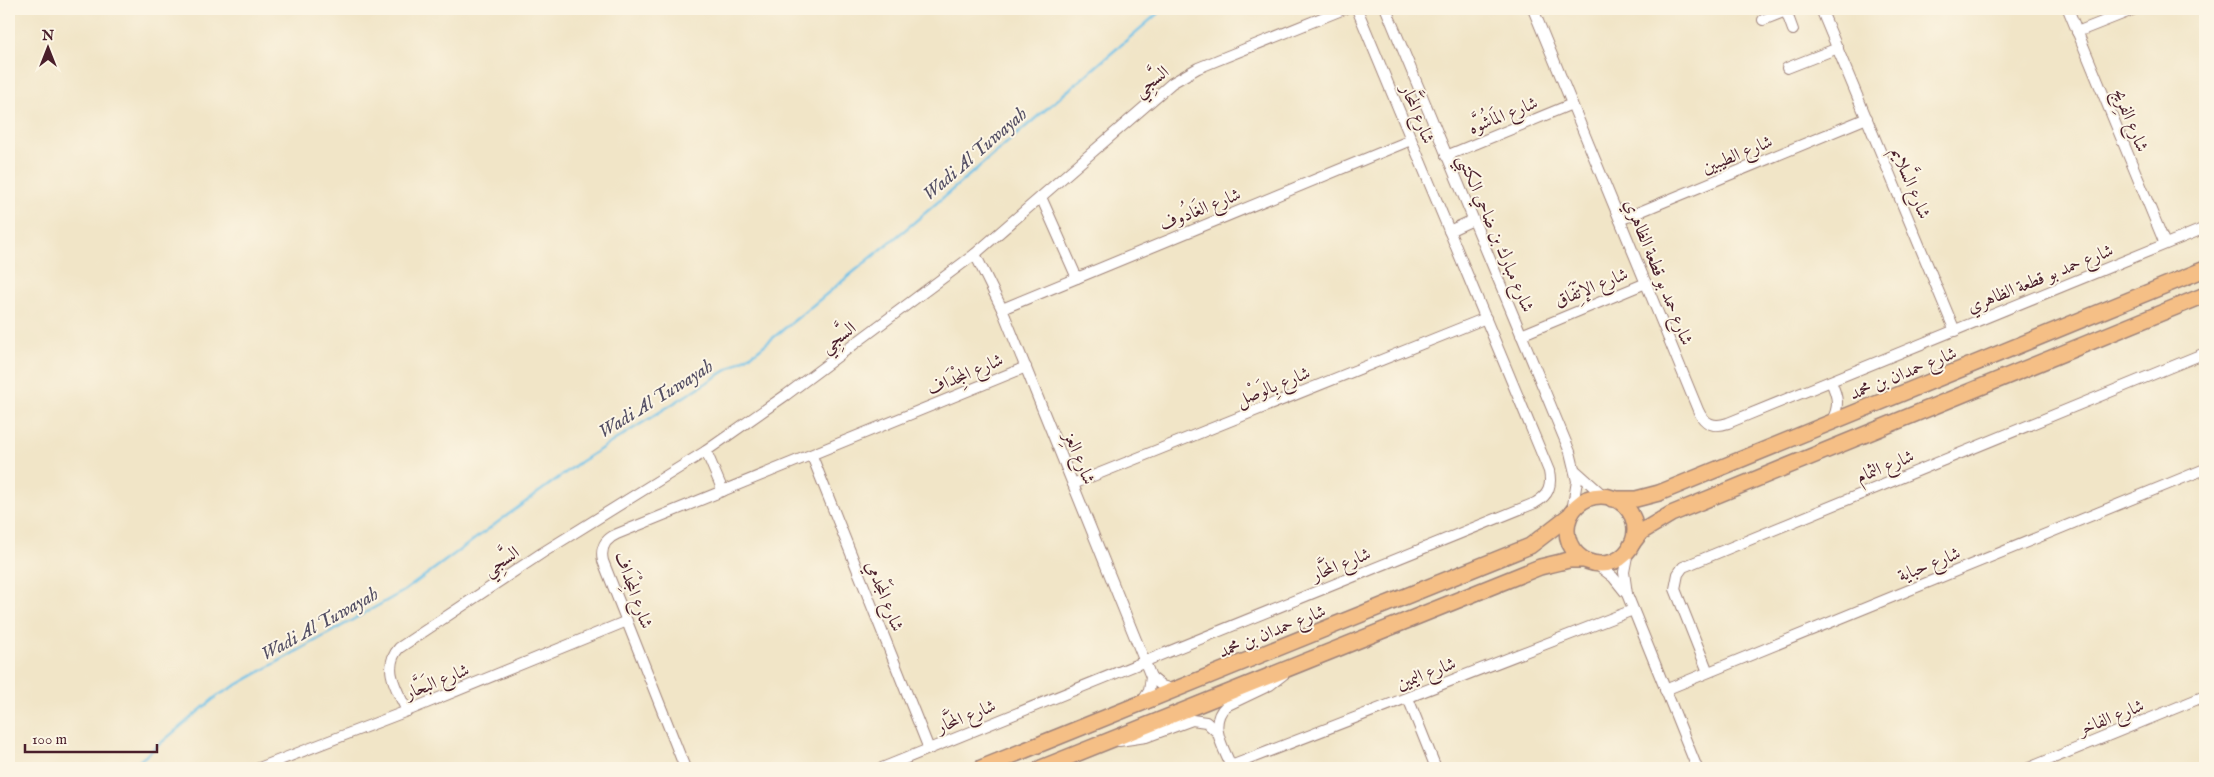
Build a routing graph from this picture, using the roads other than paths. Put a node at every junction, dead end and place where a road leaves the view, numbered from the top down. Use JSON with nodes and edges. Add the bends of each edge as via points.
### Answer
{"nodes":[{"id":1,"x":1344,"y":9,"type":"edge"},
{"id":2,"x":1357,"y":9,"type":"edge"},
{"id":3,"x":1386,"y":9,"type":"edge"},
{"id":4,"x":1533,"y":9,"type":"edge"},
{"id":5,"x":1821,"y":9,"type":"edge"},
{"id":6,"x":2068,"y":9,"type":"edge"},
{"id":7,"x":2135,"y":9,"type":"edge"},
{"id":8,"x":1788,"y":10,"type":"edge"},
{"id":9,"x":1763,"y":20,"type":"dead end"},
{"id":10,"x":1793,"y":30,"type":"dead end"},
{"id":11,"x":2077,"y":32,"type":"junction"},
{"id":12,"x":1838,"y":48,"type":"junction"},
{"id":13,"x":1787,"y":68,"type":"dead end"},
{"id":14,"x":1572,"y":104,"type":"junction"},
{"id":15,"x":1867,"y":118,"type":"junction"},
{"id":16,"x":1411,"y":140,"type":"junction"},
{"id":17,"x":1446,"y":156,"type":"junction"},
{"id":18,"x":1041,"y":197,"type":"junction"},
{"id":19,"x":1473,"y":220,"type":"junction"},
{"id":20,"x":1620,"y":220,"type":"junction"},
{"id":21,"x":2205,"y":228,"type":"edge"},
{"id":22,"x":1449,"y":231,"type":"junction"},
{"id":23,"x":2165,"y":244,"type":"junction"},
{"id":24,"x":975,"y":254,"type":"junction"},
{"id":25,"x":2205,"y":269,"type":"edge"},
{"id":26,"x":1077,"y":278,"type":"junction"},
{"id":27,"x":1646,"y":283,"type":"junction"},
{"id":28,"x":2205,"y":295,"type":"edge"},
{"id":29,"x":1002,"y":308,"type":"junction"},
{"id":30,"x":1486,"y":318,"type":"junction"},
{"id":31,"x":1955,"y":331,"type":"junction"},
{"id":32,"x":1521,"y":334,"type":"junction"},
{"id":33,"x":2205,"y":353,"type":"edge"},
{"id":34,"x":1026,"y":367,"type":"junction"},
{"id":35,"x":1831,"y":382,"type":"junction"},
{"id":36,"x":1838,"y":398,"type":"junction"},
{"id":37,"x":1860,"y":411,"type":"junction"},
{"id":38,"x":1831,"y":422,"type":"junction"},
{"id":39,"x":706,"y":451,"type":"junction"},
{"id":40,"x":812,"y":456,"type":"junction"},
{"id":41,"x":2205,"y":468,"type":"edge"},
{"id":42,"x":1576,"y":471,"type":"junction"},
{"id":43,"x":1073,"y":484,"type":"junction"},
{"id":44,"x":723,"y":491,"type":"junction"},
{"id":45,"x":1609,"y":498,"type":"junction"},
{"id":46,"x":1571,"y":513,"type":"junction"},
{"id":47,"x":1629,"y":548,"type":"junction"},
{"id":48,"x":1590,"y":562,"type":"junction"},
{"id":49,"x":1627,"y":594,"type":"junction"},
{"id":50,"x":1633,"y":610,"type":"junction"},
{"id":51,"x":627,"y":621,"type":"junction"},
{"id":52,"x":1144,"y":662,"type":"junction"},
{"id":53,"x":1288,"y":669,"type":"junction"},
{"id":54,"x":1708,"y":672,"type":"junction"},
{"id":55,"x":1150,"y":677,"type":"junction"},
{"id":56,"x":1176,"y":690,"type":"junction"},
{"id":57,"x":1665,"y":690,"type":"junction"},
{"id":58,"x":2205,"y":696,"type":"edge"},
{"id":59,"x":1408,"y":698,"type":"junction"},
{"id":60,"x":1142,"y":702,"type":"junction"},
{"id":61,"x":407,"y":711,"type":"junction"},
{"id":62,"x":1218,"y":733,"type":"junction"},
{"id":63,"x":1108,"y":741,"type":"junction"},
{"id":64,"x":929,"y":749,"type":"junction"},
{"id":65,"x":1232,"y":767,"type":"edge"},
{"id":66,"x":259,"y":768,"type":"edge"},
{"id":67,"x":685,"y":768,"type":"edge"},
{"id":68,"x":882,"y":768,"type":"edge"},
{"id":69,"x":981,"y":768,"type":"edge"},
{"id":70,"x":1041,"y":768,"type":"edge"},
{"id":71,"x":1436,"y":768,"type":"edge"},
{"id":72,"x":1697,"y":768,"type":"edge"},
{"id":73,"x":2029,"y":768,"type":"edge"}],
"edges":[{"from":1,"to":18,"type":"street","name":"السَّجِي","via":[[1184,75],[1152,99]]},
{"from":2,"to":16,"type":"street","name":"شارع المَحَّار"},
{"from":3,"to":17,"type":"street","name":"شارع مبارك بن ضاحي الكتبي"},
{"from":4,"to":14,"type":"street","name":"شارع حمد بو قطعة الظاهري"},
{"from":5,"to":12,"type":"street","name":"شارع السَّلايم"},
{"from":6,"to":11,"type":"street","name":"شارع الفِريج"},
{"from":7,"to":11,"type":"street"},
{"from":8,"to":9,"type":"street"},
{"from":8,"to":10,"type":"street"},
{"from":11,"to":23,"type":"street","name":"شارع الفِريج"},
{"from":12,"to":13,"type":"street"},
{"from":12,"to":15,"type":"street","name":"شارع السَّلايم"},
{"from":14,"to":17,"type":"street","name":"شارع المَاشُوَّه"},
{"from":14,"to":20,"type":"street","name":"شارع حمد بو قطعة الظاهري"},
{"from":15,"to":20,"type":"street","name":"شارع الطيبين"},
{"from":15,"to":31,"type":"street","name":"شارع السَّلايم"},
{"from":16,"to":22,"type":"street","name":"شارع المَحَّار"},
{"from":16,"to":26,"type":"street","name":"شارع الغَادُوف"},
{"from":17,"to":19,"type":"street","name":"شارع مبارك بن ضاحي الكتبي"},
{"from":18,"to":24,"type":"street","name":"السَّجِي"},
{"from":18,"to":26,"type":"street"},
{"from":19,"to":22,"type":"street"},
{"from":19,"to":32,"type":"street","name":"شارع مبارك بن ضاحي الكتبي"},
{"from":20,"to":27,"type":"street","name":"شارع حمد بو قطعة الظاهري"},
{"from":21,"to":23,"type":"street","name":"شارع حمد بو قطعة الظاهري"},
{"from":22,"to":30,"type":"street","name":"شارع المَحَّار"},
{"from":23,"to":31,"type":"street","name":"شارع حمد بو قطعة الظاهري"},
{"from":24,"to":29,"type":"street","name":"شارع العِز"},
{"from":24,"to":39,"type":"street","name":"السَّجِي"},
{"from":25,"to":37,"type":"main road","name":"شارع حمدان بن محمد"},
{"from":26,"to":29,"type":"street","name":"شارع الغَادُوف"},
{"from":27,"to":32,"type":"street","name":"شارع الإتِّفَاق"},
{"from":27,"to":35,"type":"street","name":"شارع حمد بو قطعة الظاهري","via":[[1698,410],[1706,422],[1724,424]]},
{"from":28,"to":47,"type":"main road","via":[[1670,514],[1641,532]]},
{"from":29,"to":34,"type":"street","name":"شارع العِز"},
{"from":30,"to":43,"type":"street","name":"شارع بِالوَصْل"},
{"from":30,"to":52,"type":"street","name":"شارع المَحَّار","via":[[1549,471],[1551,487],[1547,494],[1526,506]]},
{"from":31,"to":35,"type":"street","name":"شارع حمد بو قطعة الظاهري"},
{"from":32,"to":42,"type":"street","name":"شارع مبارك بن ضاحي الكتبي"},
{"from":33,"to":54,"type":"street","name":"شارع الثمام","via":[[1683,567],[1675,589]]},
{"from":34,"to":40,"type":"street","name":"شارع المِجْدَاف"},
{"from":34,"to":43,"type":"street","name":"شارع العِز"},
{"from":35,"to":36,"type":"street"},
{"from":36,"to":37,"type":"street"},
{"from":36,"to":38,"type":"street"},
{"from":37,"to":38,"type":"main road","name":"شارع حمدان بن محمد"},
{"from":38,"to":45,"type":"main road","name":"شارع حمدان بن محمد","via":[[1659,493],[1636,498]]},
{"from":39,"to":44,"type":"street"},
{"from":39,"to":61,"type":"street","name":"السَّجِي","via":[[542,553],[399,648],[393,654],[390,670]]},
{"from":40,"to":44,"type":"street","name":"شارع المِجْدَاف"},
{"from":40,"to":64,"type":"street","name":"شارع المَجْدمي"},
{"from":41,"to":54,"type":"street","name":"شارع حباية"},
{"from":42,"to":45,"type":"street","name":"شارع مبارك بن ضاحي الكتبي"},
{"from":42,"to":46,"type":"street","name":"شارع مبارك بن ضاحي الكتبي","via":[[1577,491]]},
{"from":43,"to":52,"type":"street","name":"شارع العِز"},
{"from":44,"to":51,"type":"street","name":"شارع المِجْدَاف","via":[[607,540],[602,550],[603,562]]},
{"from":45,"to":46,"type":"main road","via":[[1587,499]]},
{"from":45,"to":47,"type":"main road","via":[[1630,512],[1634,534]]},
{"from":46,"to":48,"type":"main road","via":[[1567,535],[1570,545]]},
{"from":46,"to":56,"type":"main road","name":"شارع حمدان بن محمد","via":[[1530,546]]},
{"from":47,"to":48,"type":"main road","via":[[1614,562]]},
{"from":47,"to":49,"type":"street","via":[[1624,572]]},
{"from":48,"to":49,"type":"street","via":[[1613,578]]},
{"from":48,"to":53,"type":"main road","via":[[1569,560],[1540,567]]},
{"from":49,"to":50,"type":"street"},
{"from":50,"to":57,"type":"street"},
{"from":50,"to":59,"type":"street","name":"شارع اليمين"},
{"from":51,"to":61,"type":"street","name":"شارع البَحَّار"},
{"from":51,"to":67,"type":"street","name":"شارع المِجْدَاف"},
{"from":52,"to":55,"type":"street","name":"شارع العِز"},
{"from":52,"to":64,"type":"street","name":"شارع المَحَّار"},
{"from":53,"to":62,"type":"street","via":[[1270,685],[1221,710]]},
{"from":53,"to":63,"type":"main road"},
{"from":54,"to":57,"type":"street","name":"شارع حباية"},
{"from":55,"to":56,"type":"street","via":[[1162,686]]},
{"from":55,"to":60,"type":"street","via":[[1149,691]]},
{"from":56,"to":60,"type":"main road","name":"شارع حمدان بن محمد"},
{"from":57,"to":72,"type":"street"},
{"from":58,"to":73,"type":"street","name":"شارع الفاخر"},
{"from":59,"to":65,"type":"street","name":"شارع اليمين"},
{"from":59,"to":71,"type":"street"},
{"from":60,"to":69,"type":"main road","name":"شارع حمدان بن محمد"},
{"from":61,"to":66,"type":"street","name":"شارع البَحَّار"},
{"from":62,"to":63,"type":"street","via":[[1206,722],[1192,720],[1146,737]]},
{"from":62,"to":65,"type":"street"},
{"from":63,"to":70,"type":"main road"},
{"from":64,"to":68,"type":"street","name":"شارع المَحَّار"}]}
